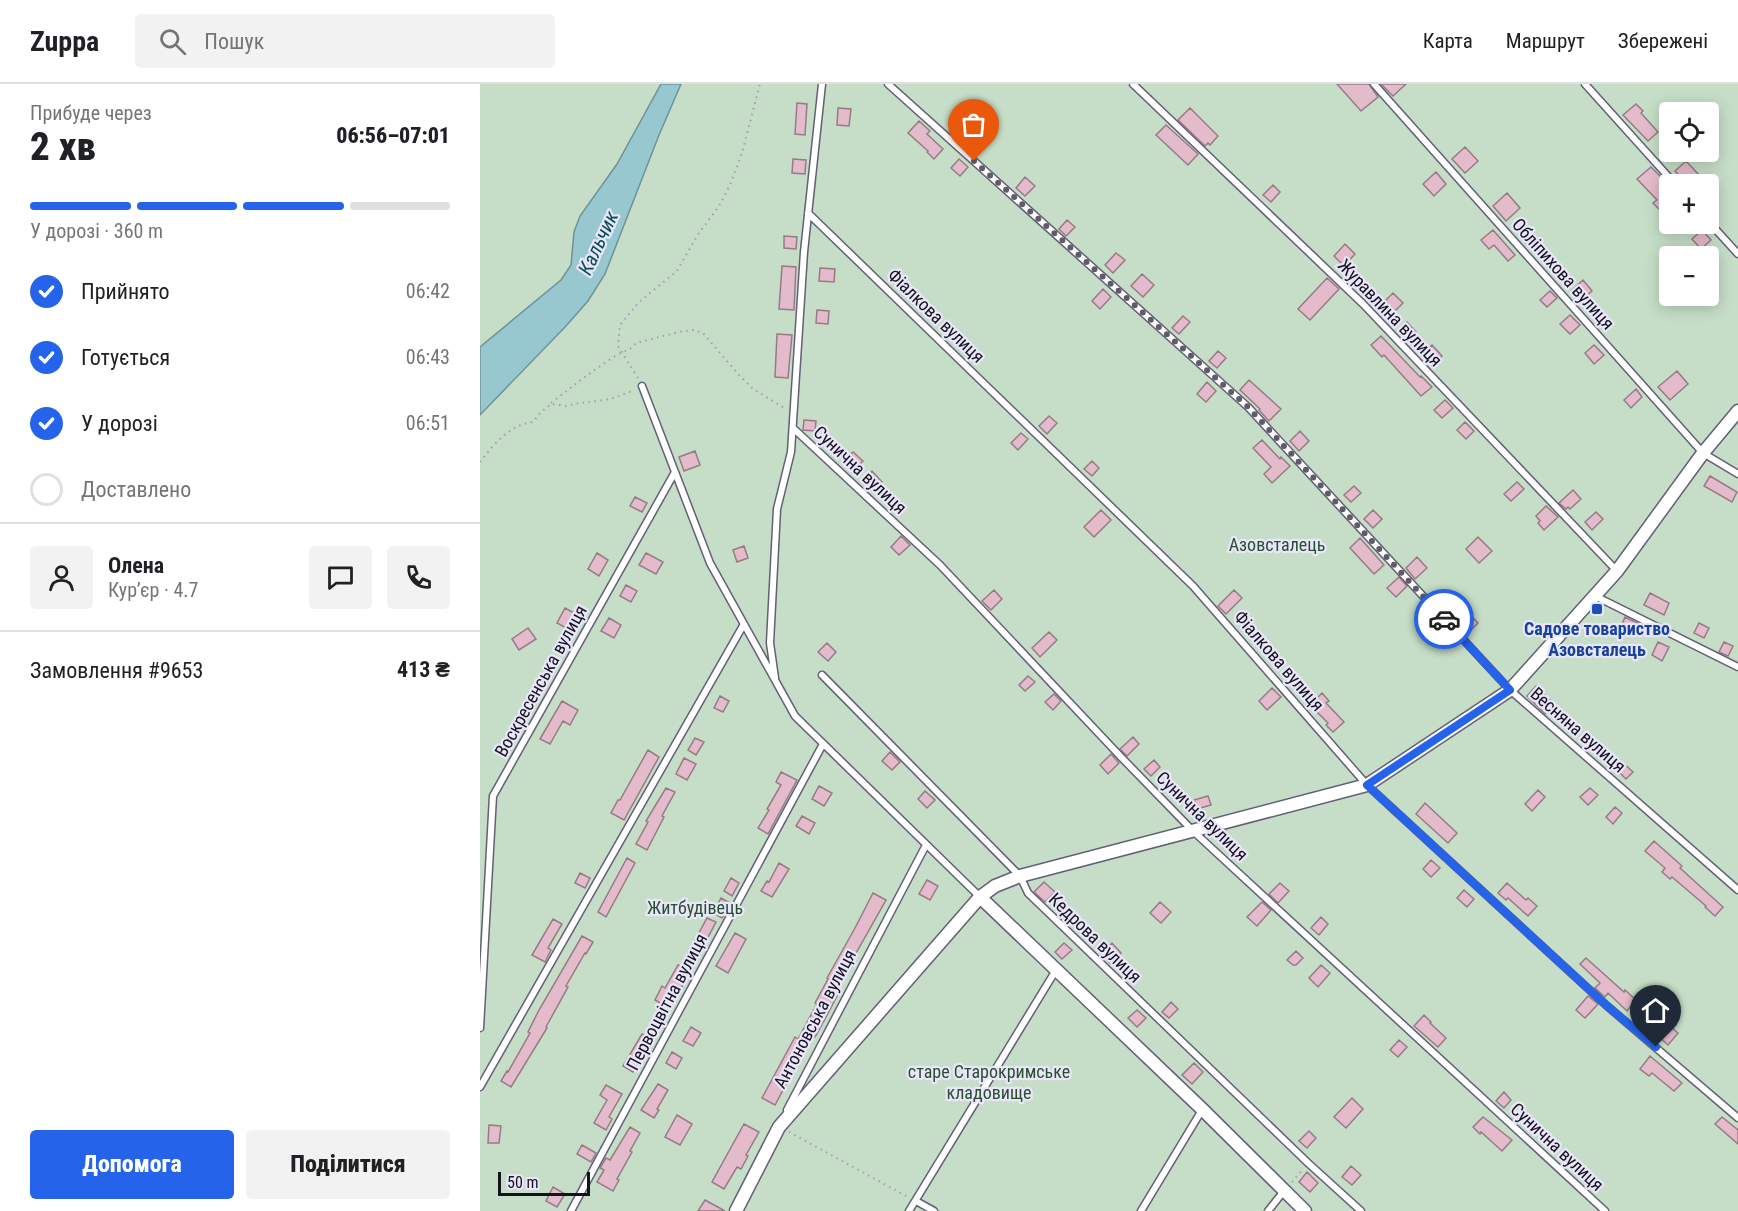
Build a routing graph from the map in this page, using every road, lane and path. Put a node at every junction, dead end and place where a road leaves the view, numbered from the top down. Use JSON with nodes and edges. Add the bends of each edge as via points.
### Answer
{"nodes":[{"id":1,"x":760,"y":84,"type":"edge"},
{"id":2,"x":822,"y":84,"type":"edge"},
{"id":3,"x":888,"y":84,"type":"edge"},
{"id":4,"x":1133,"y":84,"type":"edge"},
{"id":5,"x":1374,"y":84,"type":"edge"},
{"id":6,"x":1585,"y":84,"type":"edge"},
{"id":7,"x":1666,"y":174,"type":"edge"},
{"id":8,"x":808,"y":213,"type":"junction"},
{"id":9,"x":1719,"y":233,"type":"edge"},
{"id":10,"x":1738,"y":254,"type":"edge"},
{"id":11,"x":621,"y":353,"type":"junction"},
{"id":12,"x":642,"y":386,"type":"junction"},
{"id":13,"x":550,"y":404,"type":"junction"},
{"id":14,"x":1738,"y":411,"type":"edge"},
{"id":15,"x":794,"y":414,"type":"junction"},
{"id":16,"x":793,"y":428,"type":"junction"},
{"id":17,"x":1704,"y":453,"type":"junction"},
{"id":18,"x":480,"y":462,"type":"edge"},
{"id":19,"x":675,"y":472,"type":"junction"},
{"id":20,"x":1738,"y":474,"type":"edge"},
{"id":21,"x":1617,"y":571,"type":"junction"},
{"id":22,"x":1595,"y":596,"type":"junction"},
{"id":23,"x":744,"y":624,"type":"junction"},
{"id":24,"x":1738,"y":667,"type":"edge"},
{"id":25,"x":822,"y":675,"type":"dead end"},
{"id":26,"x":776,"y":682,"type":"junction"},
{"id":27,"x":1510,"y":690,"type":"junction"},
{"id":28,"x":823,"y":744,"type":"junction"},
{"id":29,"x":1367,"y":785,"type":"junction"},
{"id":30,"x":1193,"y":831,"type":"junction"},
{"id":31,"x":926,"y":845,"type":"junction"},
{"id":32,"x":1020,"y":876,"type":"junction"},
{"id":33,"x":1738,"y":890,"type":"edge"},
{"id":34,"x":980,"y":897,"type":"junction"},
{"id":35,"x":1056,"y":970,"type":"junction"},
{"id":36,"x":480,"y":1028,"type":"edge"},
{"id":37,"x":480,"y":1087,"type":"edge"},
{"id":38,"x":1202,"y":1109,"type":"junction"},
{"id":39,"x":1738,"y":1118,"type":"edge"},
{"id":40,"x":779,"y":1127,"type":"junction"},
{"id":41,"x":1308,"y":1163,"type":"junction"},
{"id":42,"x":1285,"y":1191,"type":"junction"},
{"id":43,"x":916,"y":1201,"type":"junction"},
{"id":44,"x":737,"y":1210,"type":"edge"},
{"id":45,"x":571,"y":1211,"type":"edge"},
{"id":46,"x":909,"y":1211,"type":"edge"},
{"id":47,"x":934,"y":1211,"type":"edge"},
{"id":48,"x":1141,"y":1211,"type":"edge"},
{"id":49,"x":1268,"y":1211,"type":"edge"},
{"id":50,"x":1305,"y":1211,"type":"edge"},
{"id":51,"x":1361,"y":1211,"type":"edge"},
{"id":52,"x":1605,"y":1211,"type":"edge"}],
"edges":[{"from":1,"to":11,"type":"path","via":[[742,153],[719,206],[677,271],[639,302],[620,325]]},
{"from":2,"to":8,"type":"lane"},
{"from":3,"to":27,"type":"lane","name":"Весняна вулиця","via":[[1248,407]]},
{"from":4,"to":21,"type":"lane","name":"Журавлина вулиця","via":[[1363,304]]},
{"from":5,"to":17,"type":"lane","name":"Обліпихова вулиця"},
{"from":6,"to":7,"type":"lane"},
{"from":8,"to":15,"type":"lane"},
{"from":8,"to":29,"type":"lane","name":"Фіалкова вулиця","via":[[1194,586]]},
{"from":9,"to":10,"type":"lane"},
{"from":11,"to":12,"type":"path"},
{"from":11,"to":13,"type":"path"},
{"from":11,"to":15,"type":"path","via":[[636,343],[679,332],[703,333],[753,389]]},
{"from":12,"to":13,"type":"path","via":[[614,398],[566,406]]},
{"from":12,"to":19,"type":"lane"},
{"from":13,"to":18,"type":"path","via":[[533,422],[521,424],[495,442]]},
{"from":14,"to":17,"type":"street"},
{"from":15,"to":16,"type":"lane"},
{"from":16,"to":26,"type":"lane","via":[[777,509],[770,643]]},
{"from":16,"to":30,"type":"lane","name":"Сунична вулиця","via":[[940,565]]},
{"from":17,"to":20,"type":"lane","name":"Обліпихова вулиця"},
{"from":17,"to":21,"type":"street"},
{"from":19,"to":23,"type":"lane","via":[[710,563]]},
{"from":19,"to":36,"type":"lane","name":"Воскресенська вулиця","via":[[494,796]]},
{"from":21,"to":22,"type":"street"},
{"from":22,"to":24,"type":"lane"},
{"from":22,"to":27,"type":"street"},
{"from":23,"to":26,"type":"lane"},
{"from":23,"to":37,"type":"lane"},
{"from":25,"to":32,"type":"lane","name":"Кедрова вулиця"},
{"from":26,"to":28,"type":"lane","via":[[795,716]]},
{"from":27,"to":29,"type":"street"},
{"from":27,"to":33,"type":"lane","name":"Весняна вулиця"},
{"from":28,"to":31,"type":"lane"},
{"from":28,"to":45,"type":"lane","name":"Первоцвітна вулиця"},
{"from":29,"to":30,"type":"street"},
{"from":29,"to":39,"type":"lane","name":"Фіалкова вулиця","via":[[1606,1005]]},
{"from":30,"to":32,"type":"street"},
{"from":30,"to":52,"type":"lane","name":"Сунична вулиця"},
{"from":31,"to":34,"type":"lane"},
{"from":31,"to":40,"type":"lane","name":"Антоновська вулиця"},
{"from":32,"to":34,"type":"street"},
{"from":32,"to":41,"type":"lane","name":"Кедрова вулиця","via":[[1028,893]]},
{"from":34,"to":35,"type":"street"},
{"from":34,"to":40,"type":"street"},
{"from":35,"to":38,"type":"street"},
{"from":35,"to":43,"type":"lane"},
{"from":38,"to":42,"type":"street"},
{"from":38,"to":48,"type":"lane"},
{"from":40,"to":43,"type":"path"},
{"from":40,"to":44,"type":"street","name":"Антоновська вулиця"},
{"from":41,"to":42,"type":"path"},
{"from":41,"to":51,"type":"lane","name":"Кедрова вулиця"},
{"from":42,"to":49,"type":"lane"},
{"from":42,"to":50,"type":"street"},
{"from":43,"to":46,"type":"lane"},
{"from":43,"to":47,"type":"lane"}]}
